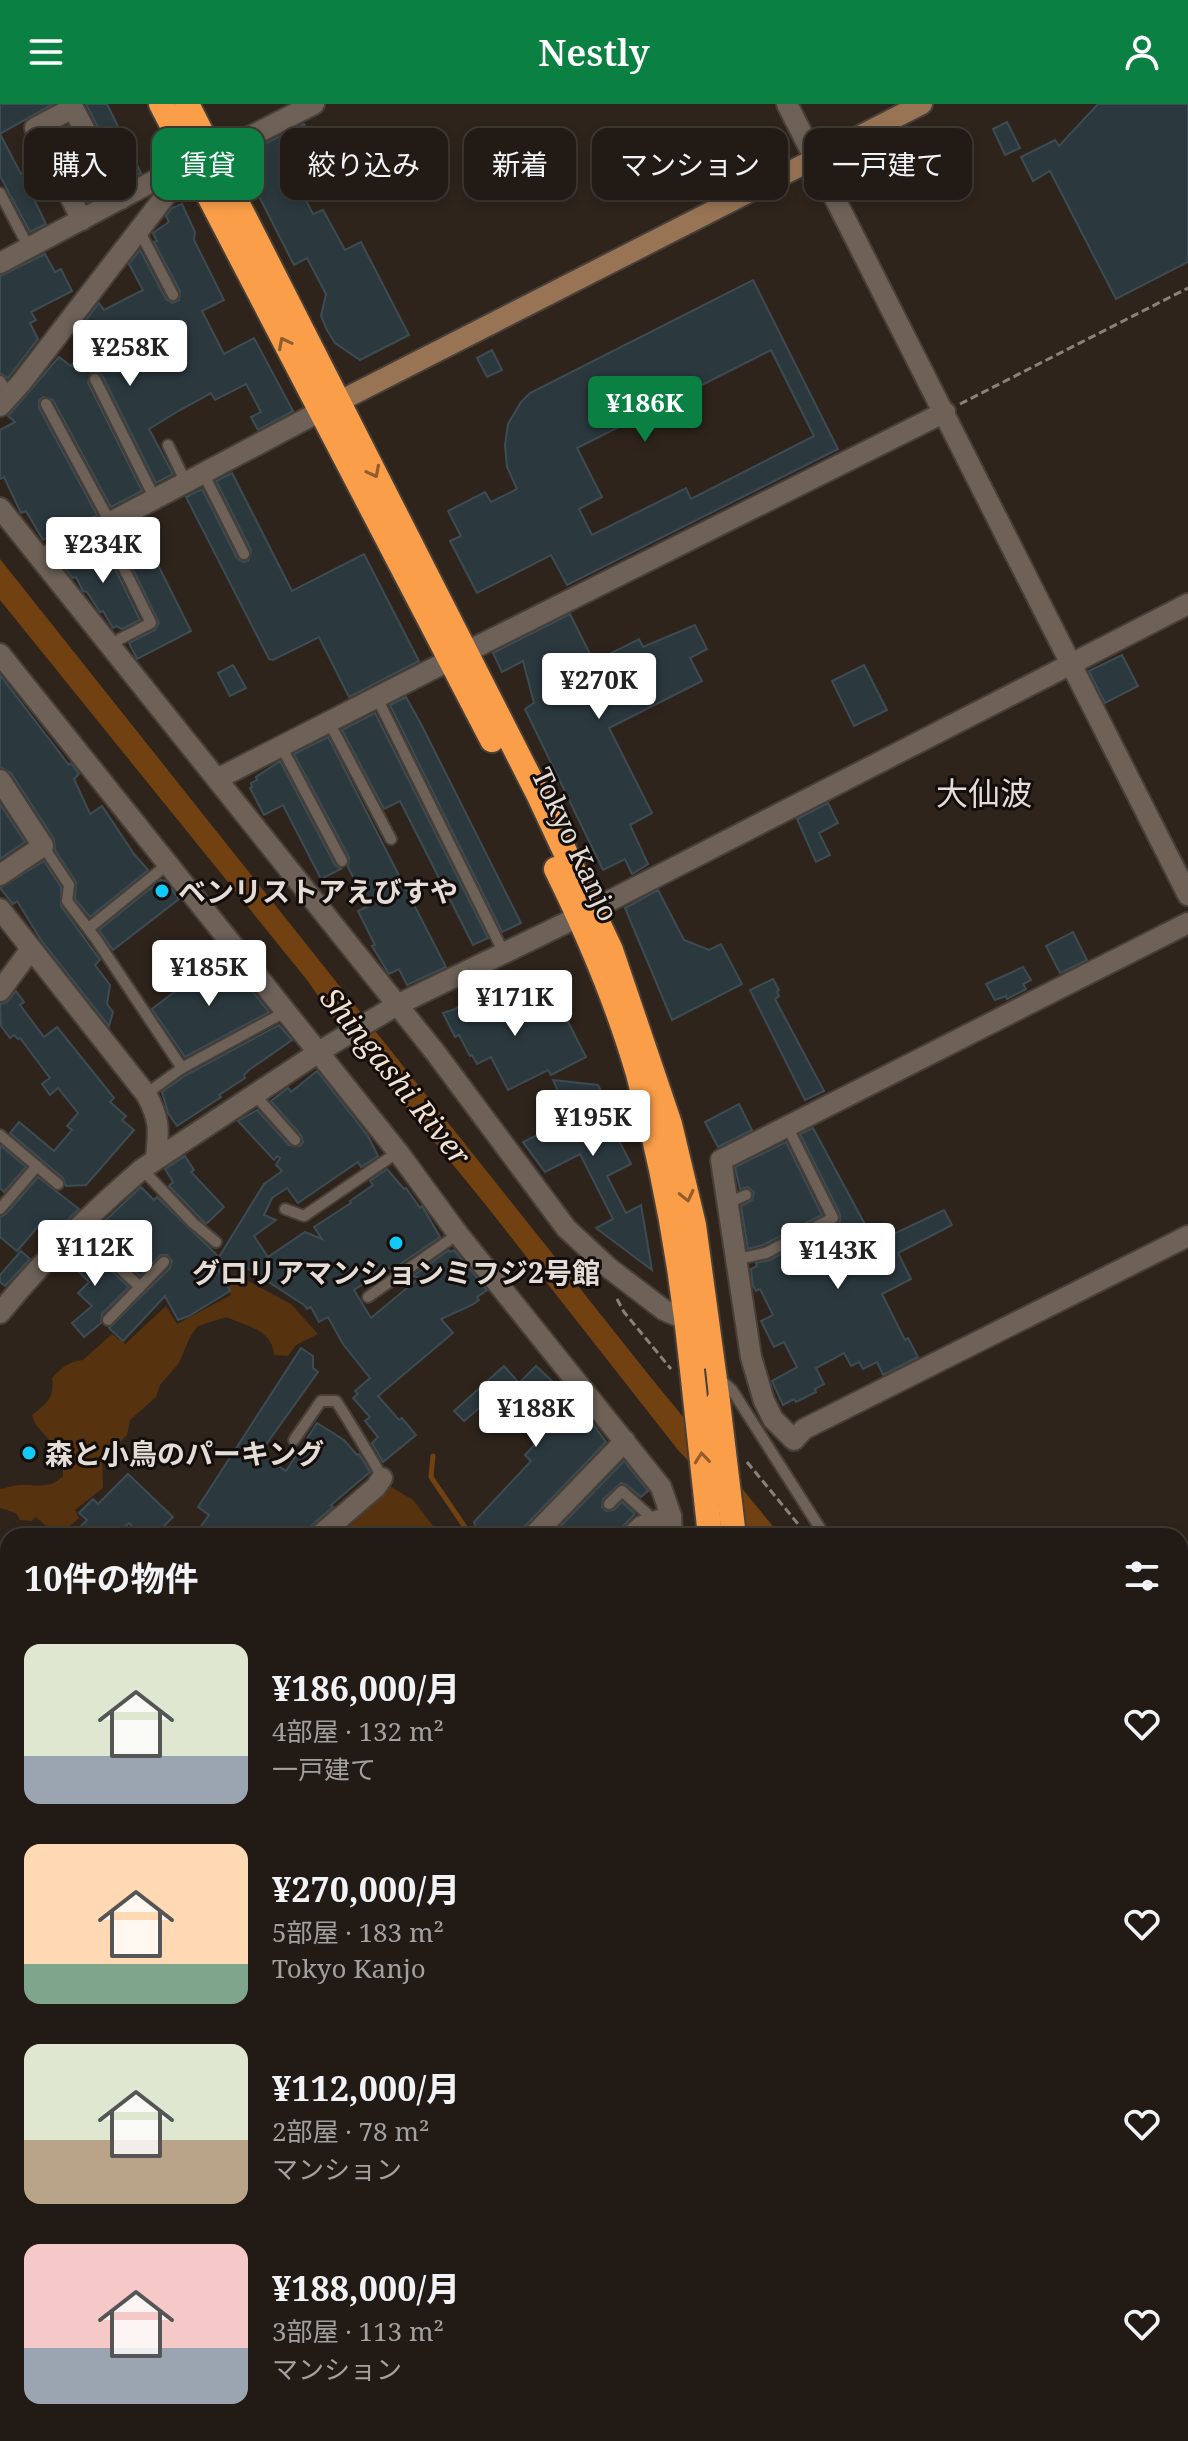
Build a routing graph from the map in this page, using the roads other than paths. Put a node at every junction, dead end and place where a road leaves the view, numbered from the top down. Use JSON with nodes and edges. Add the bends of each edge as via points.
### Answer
{"nodes":[{"id":1,"x":161,"y":104,"type":"edge"},
{"id":2,"x":187,"y":104,"type":"edge"},
{"id":3,"x":314,"y":104,"type":"edge"},
{"id":4,"x":787,"y":104,"type":"edge"},
{"id":5,"x":922,"y":104,"type":"edge"},
{"id":6,"x":35,"y":128,"type":"edge"},
{"id":7,"x":84,"y":128,"type":"edge"},
{"id":8,"x":179,"y":128,"type":"edge"},
{"id":9,"x":194,"y":128,"type":"edge"},
{"id":10,"x":876,"y":128,"type":"edge"},
{"id":11,"x":264,"y":130,"type":"edge"},
{"id":12,"x":804,"y":136,"type":"edge"},
{"id":13,"x":804,"y":165,"type":"edge"},
{"id":14,"x":0,"y":193,"type":"edge"},
{"id":15,"x":72,"y":200,"type":"edge"},
{"id":16,"x":119,"y":200,"type":"edge"},
{"id":17,"x":162,"y":200,"type":"edge"},
{"id":18,"x":223,"y":200,"type":"edge"},
{"id":19,"x":837,"y":200,"type":"edge"},
{"id":20,"x":82,"y":220,"type":"junction"},
{"id":21,"x":139,"y":230,"type":"junction"},
{"id":22,"x":29,"y":248,"type":"junction"},
{"id":23,"x":0,"y":263,"type":"edge"},
{"id":24,"x":173,"y":295,"type":"dead end"},
{"id":25,"x":95,"y":379,"type":"dead end"},
{"id":26,"x":3,"y":394,"type":"edge"},
{"id":27,"x":46,"y":404,"type":"dead end"},
{"id":28,"x":329,"y":407,"type":"junction"},
{"id":29,"x":945,"y":412,"type":"junction"},
{"id":30,"x":168,"y":445,"type":"dead end"},
{"id":31,"x":194,"y":478,"type":"junction"},
{"id":32,"x":155,"y":499,"type":"junction"},
{"id":33,"x":0,"y":508,"type":"edge"},
{"id":34,"x":107,"y":524,"type":"junction"},
{"id":35,"x":244,"y":554,"type":"dead end"},
{"id":36,"x":41,"y":559,"type":"junction"},
{"id":37,"x":1188,"y":604,"type":"edge"},
{"id":38,"x":110,"y":648,"type":"junction"},
{"id":39,"x":0,"y":654,"type":"edge"},
{"id":40,"x":458,"y":656,"type":"junction"},
{"id":41,"x":1071,"y":664,"type":"junction"},
{"id":42,"x":377,"y":698,"type":"junction"},
{"id":43,"x":329,"y":722,"type":"junction"},
{"id":44,"x":281,"y":746,"type":"junction"},
{"id":45,"x":217,"y":779,"type":"junction"},
{"id":46,"x":0,"y":780,"type":"edge"},
{"id":47,"x":391,"y":839,"type":"dead end"},
{"id":48,"x":43,"y":846,"type":"junction"},
{"id":49,"x":342,"y":861,"type":"dead end"},
{"id":50,"x":168,"y":863,"type":"junction"},
{"id":51,"x":0,"y":875,"type":"edge"},
{"id":52,"x":1188,"y":895,"type":"edge"},
{"id":53,"x":0,"y":909,"type":"edge"},
{"id":54,"x":586,"y":912,"type":"junction"},
{"id":55,"x":1188,"y":923,"type":"edge"},
{"id":56,"x":89,"y":928,"type":"junction"},
{"id":57,"x":31,"y":949,"type":"junction"},
{"id":58,"x":504,"y":953,"type":"junction"},
{"id":59,"x":0,"y":991,"type":"edge"},
{"id":60,"x":393,"y":1007,"type":"junction"},
{"id":61,"x":285,"y":1012,"type":"junction"},
{"id":62,"x":321,"y":1051,"type":"junction"},
{"id":63,"x":182,"y":1068,"type":"junction"},
{"id":64,"x":146,"y":1094,"type":"junction"},
{"id":65,"x":255,"y":1095,"type":"junction"},
{"id":66,"x":787,"y":1126,"type":"junction"},
{"id":67,"x":0,"y":1136,"type":"edge"},
{"id":68,"x":295,"y":1140,"type":"dead end"},
{"id":69,"x":398,"y":1152,"type":"junction"},
{"id":70,"x":149,"y":1163,"type":"junction"},
{"id":71,"x":37,"y":1166,"type":"junction"},
{"id":72,"x":58,"y":1184,"type":"dead end"},
{"id":73,"x":0,"y":1209,"type":"edge"},
{"id":74,"x":285,"y":1209,"type":"dead end"},
{"id":75,"x":78,"y":1229,"type":"junction"},
{"id":76,"x":458,"y":1234,"type":"junction"},
{"id":77,"x":1188,"y":1236,"type":"edge"},
{"id":78,"x":216,"y":1242,"type":"dead end"},
{"id":79,"x":738,"y":1259,"type":"junction"},
{"id":80,"x":164,"y":1262,"type":"dead end"},
{"id":81,"x":140,"y":1287,"type":"junction"},
{"id":82,"x":368,"y":1297,"type":"dead end"},
{"id":83,"x":0,"y":1313,"type":"edge"},
{"id":84,"x":108,"y":1320,"type":"dead end"},
{"id":85,"x":687,"y":1320,"type":"junction"},
{"id":86,"x":703,"y":1373,"type":"junction"},
{"id":87,"x":294,"y":1440,"type":"dead end"},
{"id":88,"x":794,"y":1440,"type":"junction"},
{"id":89,"x":625,"y":1441,"type":"junction"},
{"id":90,"x":778,"y":1462,"type":"junction"},
{"id":91,"x":382,"y":1478,"type":"joint"},
{"id":92,"x":609,"y":1504,"type":"dead end"},
{"id":93,"x":666,"y":1524,"type":"edge"},
{"id":94,"x":328,"y":1528,"type":"edge"},
{"id":95,"x":541,"y":1528,"type":"edge"},
{"id":96,"x":640,"y":1528,"type":"edge"},
{"id":97,"x":710,"y":1528,"type":"edge"},
{"id":98,"x":733,"y":1528,"type":"edge"},
{"id":99,"x":820,"y":1528,"type":"edge"}],
"edges":[{"from":1,"to":8,"type":"highway","name":"Tokyo Kanjo"},
{"from":2,"to":9,"type":"highway","name":"Tokyo Kanjo"},
{"from":3,"to":11,"type":"street"},
{"from":4,"to":12,"type":"street"},
{"from":5,"to":10,"type":"street"},
{"from":6,"to":7,"type":"street","via":[[73,108]]},
{"from":13,"to":28,"type":"street"},
{"from":14,"to":22,"type":"lane"},
{"from":15,"to":20,"type":"street"},
{"from":16,"to":20,"type":"street"},
{"from":17,"to":21,"type":"street"},
{"from":18,"to":28,"type":"highway","name":"Tokyo Kanjo"},
{"from":19,"to":29,"type":"street"},
{"from":20,"to":22,"type":"street"},
{"from":21,"to":24,"type":"lane"},
{"from":21,"to":26,"type":"street"},
{"from":22,"to":23,"type":"street"},
{"from":25,"to":32,"type":"lane"},
{"from":27,"to":34,"type":"lane"},
{"from":28,"to":31,"type":"street"},
{"from":28,"to":40,"type":"highway","name":"Tokyo Kanjo"},
{"from":29,"to":40,"type":"street"},
{"from":29,"to":41,"type":"street"},
{"from":30,"to":31,"type":"lane"},
{"from":31,"to":32,"type":"street"},
{"from":31,"to":35,"type":"lane"},
{"from":32,"to":34,"type":"street"},
{"from":33,"to":36,"type":"street"},
{"from":34,"to":36,"type":"street"},
{"from":34,"to":38,"type":"lane","via":[[151,623]]},
{"from":36,"to":38,"type":"street"},
{"from":37,"to":41,"type":"street"},
{"from":38,"to":45,"type":"street"},
{"from":39,"to":50,"type":"street"},
{"from":40,"to":42,"type":"street"},
{"from":40,"to":54,"type":"highway","name":"Tokyo Kanjo","via":[[523,801]]},
{"from":41,"to":52,"type":"street"},
{"from":41,"to":54,"type":"street"},
{"from":42,"to":43,"type":"street"},
{"from":42,"to":58,"type":"lane"},
{"from":43,"to":44,"type":"street"},
{"from":43,"to":47,"type":"lane"},
{"from":44,"to":45,"type":"street"},
{"from":44,"to":49,"type":"lane"},
{"from":45,"to":60,"type":"street"},
{"from":46,"to":48,"type":"street"},
{"from":48,"to":51,"type":"street"},
{"from":48,"to":56,"type":"lane","via":[[69,885],[67,901]]},
{"from":50,"to":56,"type":"lane"},
{"from":50,"to":61,"type":"street"},
{"from":53,"to":57,"type":"street"},
{"from":54,"to":58,"type":"street"},
{"from":54,"to":85,"type":"highway","name":"Tokyo Kanjo","via":[[637,1072]]},
{"from":54,"to":86,"type":"highway","name":"Tokyo Kanjo","one_way":true,"via":[[634,1013],[670,1124],[694,1225]]},
{"from":55,"to":66,"type":"street"},
{"from":56,"to":63,"type":"lane"},
{"from":57,"to":59,"type":"street"},
{"from":57,"to":64,"type":"street"},
{"from":58,"to":60,"type":"street"},
{"from":60,"to":62,"type":"street"},
{"from":60,"to":85,"type":"street","via":[[566,1228],[664,1310]]},
{"from":61,"to":62,"type":"street"},
{"from":61,"to":63,"type":"lane"},
{"from":62,"to":65,"type":"street"},
{"from":62,"to":69,"type":"street"},
{"from":63,"to":64,"type":"lane"},
{"from":64,"to":70,"type":"street","via":[[160,1128]]},
{"from":65,"to":68,"type":"lane"},
{"from":65,"to":70,"type":"street"},
{"from":66,"to":79,"type":"street","via":[[721,1160],[737,1199]]},
{"from":66,"to":79,"type":"lane","via":[[833,1218],[766,1253]]},
{"from":67,"to":71,"type":"lane"},
{"from":69,"to":74,"type":"lane","via":[[304,1216]]},
{"from":69,"to":76,"type":"street"},
{"from":70,"to":75,"type":"street"},
{"from":70,"to":78,"type":"lane","via":[[193,1223]]},
{"from":71,"to":72,"type":"lane"},
{"from":71,"to":73,"type":"lane"},
{"from":75,"to":81,"type":"lane"},
{"from":75,"to":83,"type":"street"},
{"from":76,"to":82,"type":"lane"},
{"from":76,"to":89,"type":"street"},
{"from":77,"to":88,"type":"street","via":[[804,1429]]},
{"from":79,"to":88,"type":"street","via":[[759,1386],[773,1419]]},
{"from":80,"to":81,"type":"lane"},
{"from":81,"to":84,"type":"lane"},
{"from":85,"to":86,"type":"highway","name":"Tokyo Kanjo"},
{"from":86,"to":90,"type":"lane","via":[[732,1390]]},
{"from":97,"to":86,"type":"highway","name":"Tokyo Kanjo","one_way":true,"bridge":true},
{"from":86,"to":98,"type":"highway","name":"Tokyo Kanjo","bridge":true,"via":[[718,1402]]},
{"from":87,"to":91,"type":"lane","via":[[321,1401],[336,1401]]},
{"from":88,"to":90,"type":"lane"},
{"from":89,"to":93,"type":"street","via":[[661,1487]]},
{"from":89,"to":95,"type":"street"},
{"from":90,"to":99,"type":"lane"},
{"from":91,"to":94,"type":"street"},
{"from":92,"to":93,"type":"lane","via":[[622,1491]]},
{"from":93,"to":96,"type":"street"}]}
